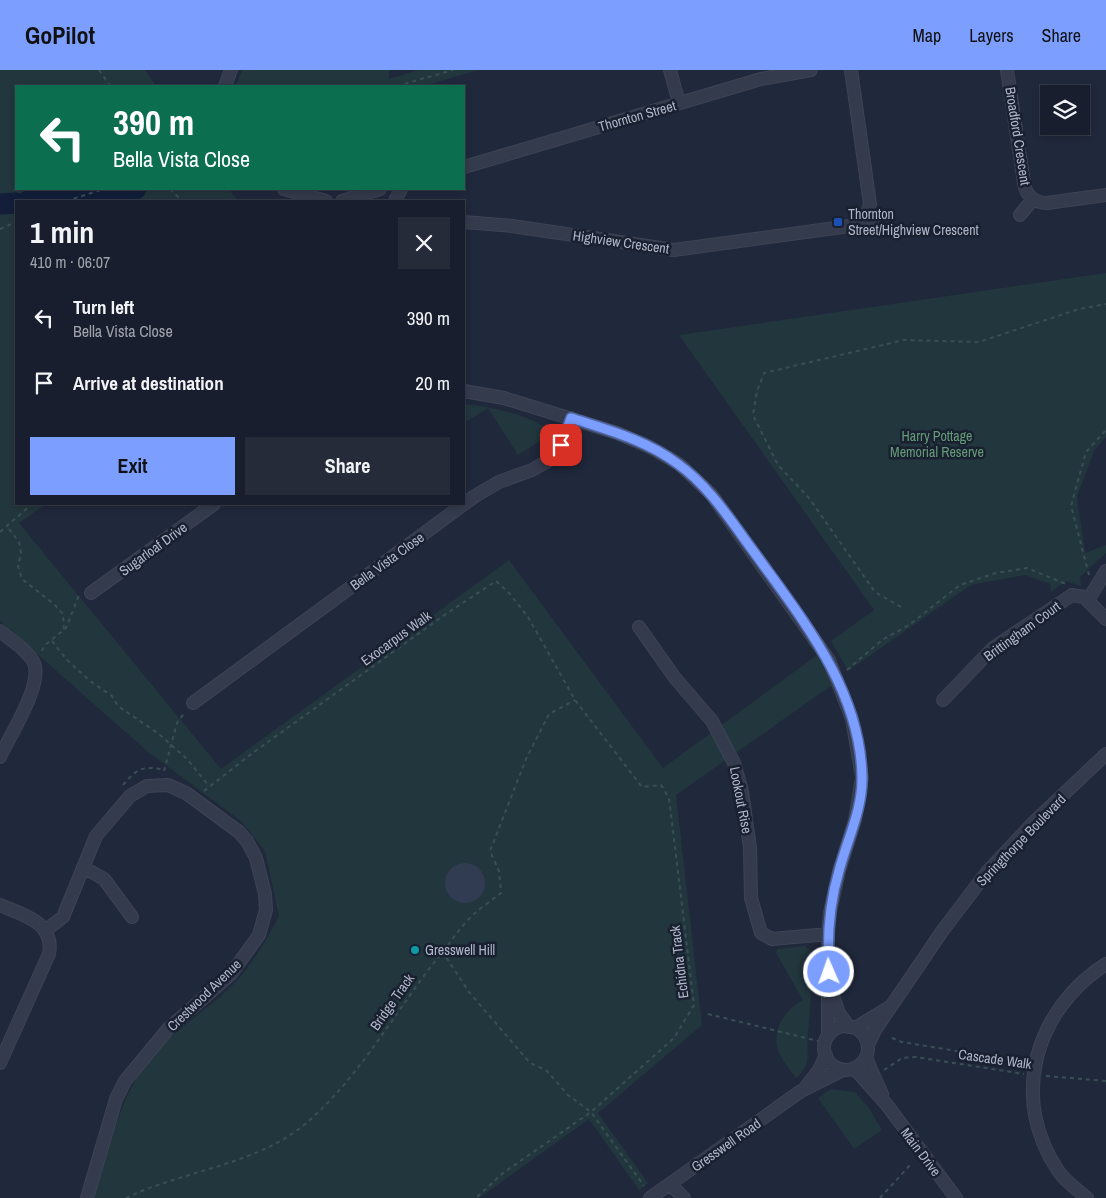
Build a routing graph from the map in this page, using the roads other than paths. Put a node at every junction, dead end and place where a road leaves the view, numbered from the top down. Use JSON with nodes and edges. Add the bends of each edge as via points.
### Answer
{"nodes":[{"id":1,"x":231,"y":70,"type":"edge"},
{"id":2,"x":670,"y":70,"type":"edge"},
{"id":3,"x":812,"y":70,"type":"edge"},
{"id":4,"x":850,"y":70,"type":"edge"},
{"id":5,"x":1007,"y":70,"type":"edge"},
{"id":6,"x":225,"y":85,"type":"edge"},
{"id":7,"x":680,"y":103,"type":"junction"},
{"id":8,"x":465,"y":166,"type":"edge"},
{"id":9,"x":288,"y":190,"type":"edge"},
{"id":10,"x":375,"y":194,"type":"edge"},
{"id":11,"x":1106,"y":195,"type":"edge"},
{"id":12,"x":1033,"y":199,"type":"junction"},
{"id":13,"x":322,"y":200,"type":"edge"},
{"id":14,"x":347,"y":200,"type":"edge"},
{"id":15,"x":1020,"y":215,"type":"dead end"},
{"id":16,"x":865,"y":218,"type":"junction"},
{"id":17,"x":465,"y":222,"type":"edge"},
{"id":18,"x":879,"y":230,"type":"dead end"},
{"id":19,"x":465,"y":391,"type":"edge"},
{"id":20,"x":571,"y":418,"type":"junction"},
{"id":21,"x":465,"y":503,"type":"edge"},
{"id":22,"x":213,"y":505,"type":"edge"},
{"id":23,"x":463,"y":505,"type":"edge"},
{"id":24,"x":1106,"y":571,"type":"edge"},
{"id":25,"x":91,"y":593,"type":"road end"},
{"id":26,"x":1090,"y":595,"type":"junction"},
{"id":27,"x":1106,"y":619,"type":"edge"},
{"id":28,"x":639,"y":628,"type":"dead end"},
{"id":29,"x":0,"y":631,"type":"edge"},
{"id":30,"x":943,"y":700,"type":"dead end"},
{"id":31,"x":193,"y":703,"type":"road end"},
{"id":32,"x":1106,"y":754,"type":"edge"},
{"id":33,"x":0,"y":756,"type":"edge"},
{"id":34,"x":83,"y":867,"type":"junction"},
{"id":35,"x":0,"y":905,"type":"edge"},
{"id":36,"x":132,"y":917,"type":"dead end"},
{"id":37,"x":46,"y":930,"type":"junction"},
{"id":38,"x":828,"y":934,"type":"junction"},
{"id":39,"x":1106,"y":964,"type":"edge"},
{"id":40,"x":829,"y":986,"type":"junction"},
{"id":41,"x":892,"y":1005,"type":"junction"},
{"id":42,"x":852,"y":1028,"type":"junction"},
{"id":43,"x":826,"y":1044,"type":"junction"},
{"id":44,"x":867,"y":1052,"type":"junction"},
{"id":45,"x":0,"y":1063,"type":"edge"},
{"id":46,"x":849,"y":1069,"type":"junction"},
{"id":47,"x":802,"y":1091,"type":"junction"},
{"id":48,"x":887,"y":1105,"type":"junction"},
{"id":49,"x":670,"y":1184,"type":"junction"},
{"id":50,"x":651,"y":1197,"type":"edge"},
{"id":51,"x":87,"y":1198,"type":"edge"},
{"id":52,"x":684,"y":1198,"type":"edge"},
{"id":53,"x":956,"y":1198,"type":"edge"},
{"id":54,"x":1087,"y":1198,"type":"edge"}],
"edges":[{"from":1,"to":6,"type":"street"},
{"from":2,"to":7,"type":"street"},
{"from":3,"to":7,"type":"street","name":"Thornton Street","via":[[761,79]]},
{"from":4,"to":16,"type":"street","via":[[870,204]]},
{"from":5,"to":12,"type":"street","name":"Broadford Crescent","via":[[1025,189]]},
{"from":7,"to":8,"type":"street","name":"Thornton Street"},
{"from":9,"to":13,"type":"street"},
{"from":10,"to":14,"type":"street"},
{"from":11,"to":12,"type":"street","name":"Broadford Crescent","via":[[1047,203]]},
{"from":12,"to":15,"type":"street","name":"Broadford Crescent"},
{"from":16,"to":17,"type":"street","name":"Highview Crescent","via":[[851,226],[674,250]]},
{"from":16,"to":18,"type":"street"},
{"from":19,"to":20,"type":"street","via":[[504,398]]},
{"from":20,"to":21,"type":"street","name":"Bella Vista Close","via":[[561,445],[548,461],[499,482]]},
{"from":20,"to":38,"type":"street","via":[[650,447],[679,464],[702,484],[807,627],[837,678],[852,719],[862,777],[855,820],[834,889]]},
{"from":22,"to":25,"type":"street","name":"Sugarloaf Drive"},
{"from":23,"to":31,"type":"street","name":"Bella Vista Close"},
{"from":24,"to":26,"type":"street"},
{"from":26,"to":27,"type":"street"},
{"from":26,"to":30,"type":"street","name":"Brittingham Court","via":[[1072,595],[1005,639]]},
{"from":28,"to":38,"type":"street","name":"Lookout Rise","via":[[675,678],[712,720],[734,763],[742,791],[750,848],[751,898],[761,933],[772,939]]},
{"from":29,"to":33,"type":"street","via":[[34,663],[35,684]]},
{"from":32,"to":41,"type":"street","name":"Springthorpe Boulevard","via":[[987,872],[942,930]]},
{"from":34,"to":36,"type":"street","via":[[104,879]]},
{"from":34,"to":37,"type":"street","via":[[63,917]]},
{"from":34,"to":51,"type":"street","name":"Crestwood Avenue","via":[[96,836],[121,805],[140,789],[160,784],[180,789],[239,832],[250,846],[258,865],[265,894],[265,918],[237,968],[168,1029],[125,1081],[116,1098]]},
{"from":35,"to":37,"type":"street","via":[[38,922]]},
{"from":37,"to":45,"type":"street","via":[[49,954]]},
{"from":38,"to":40,"type":"street"},
{"from":39,"to":54,"type":"street","via":[[1090,974],[1057,1011],[1044,1036],[1034,1070],[1036,1127],[1061,1174]]},
{"from":40,"to":42,"type":"street","via":[[839,1013]]},
{"from":40,"to":43,"type":"street"},
{"from":41,"to":42,"type":"street","name":"Springthorpe Boulevard"},
{"from":41,"to":44,"type":"street","name":"Springthorpe Boulevard"},
{"from":42,"to":43,"type":"street","via":[[838,1028]]},
{"from":42,"to":44,"type":"street","via":[[861,1032]]},
{"from":43,"to":46,"type":"street","via":[[833,1065]]},
{"from":43,"to":47,"type":"street","name":"Gresswell Road","via":[[819,1070]]},
{"from":44,"to":46,"type":"street"},
{"from":44,"to":48,"type":"street","name":"Main Drive"},
{"from":46,"to":47,"type":"street","name":"Gresswell Road"},
{"from":46,"to":48,"type":"street","name":"Main Drive"},
{"from":47,"to":49,"type":"street","name":"Gresswell Road"},
{"from":48,"to":53,"type":"street","name":"Main Drive"},
{"from":49,"to":50,"type":"street","name":"Gresswell Road"},
{"from":49,"to":52,"type":"street"}]}
